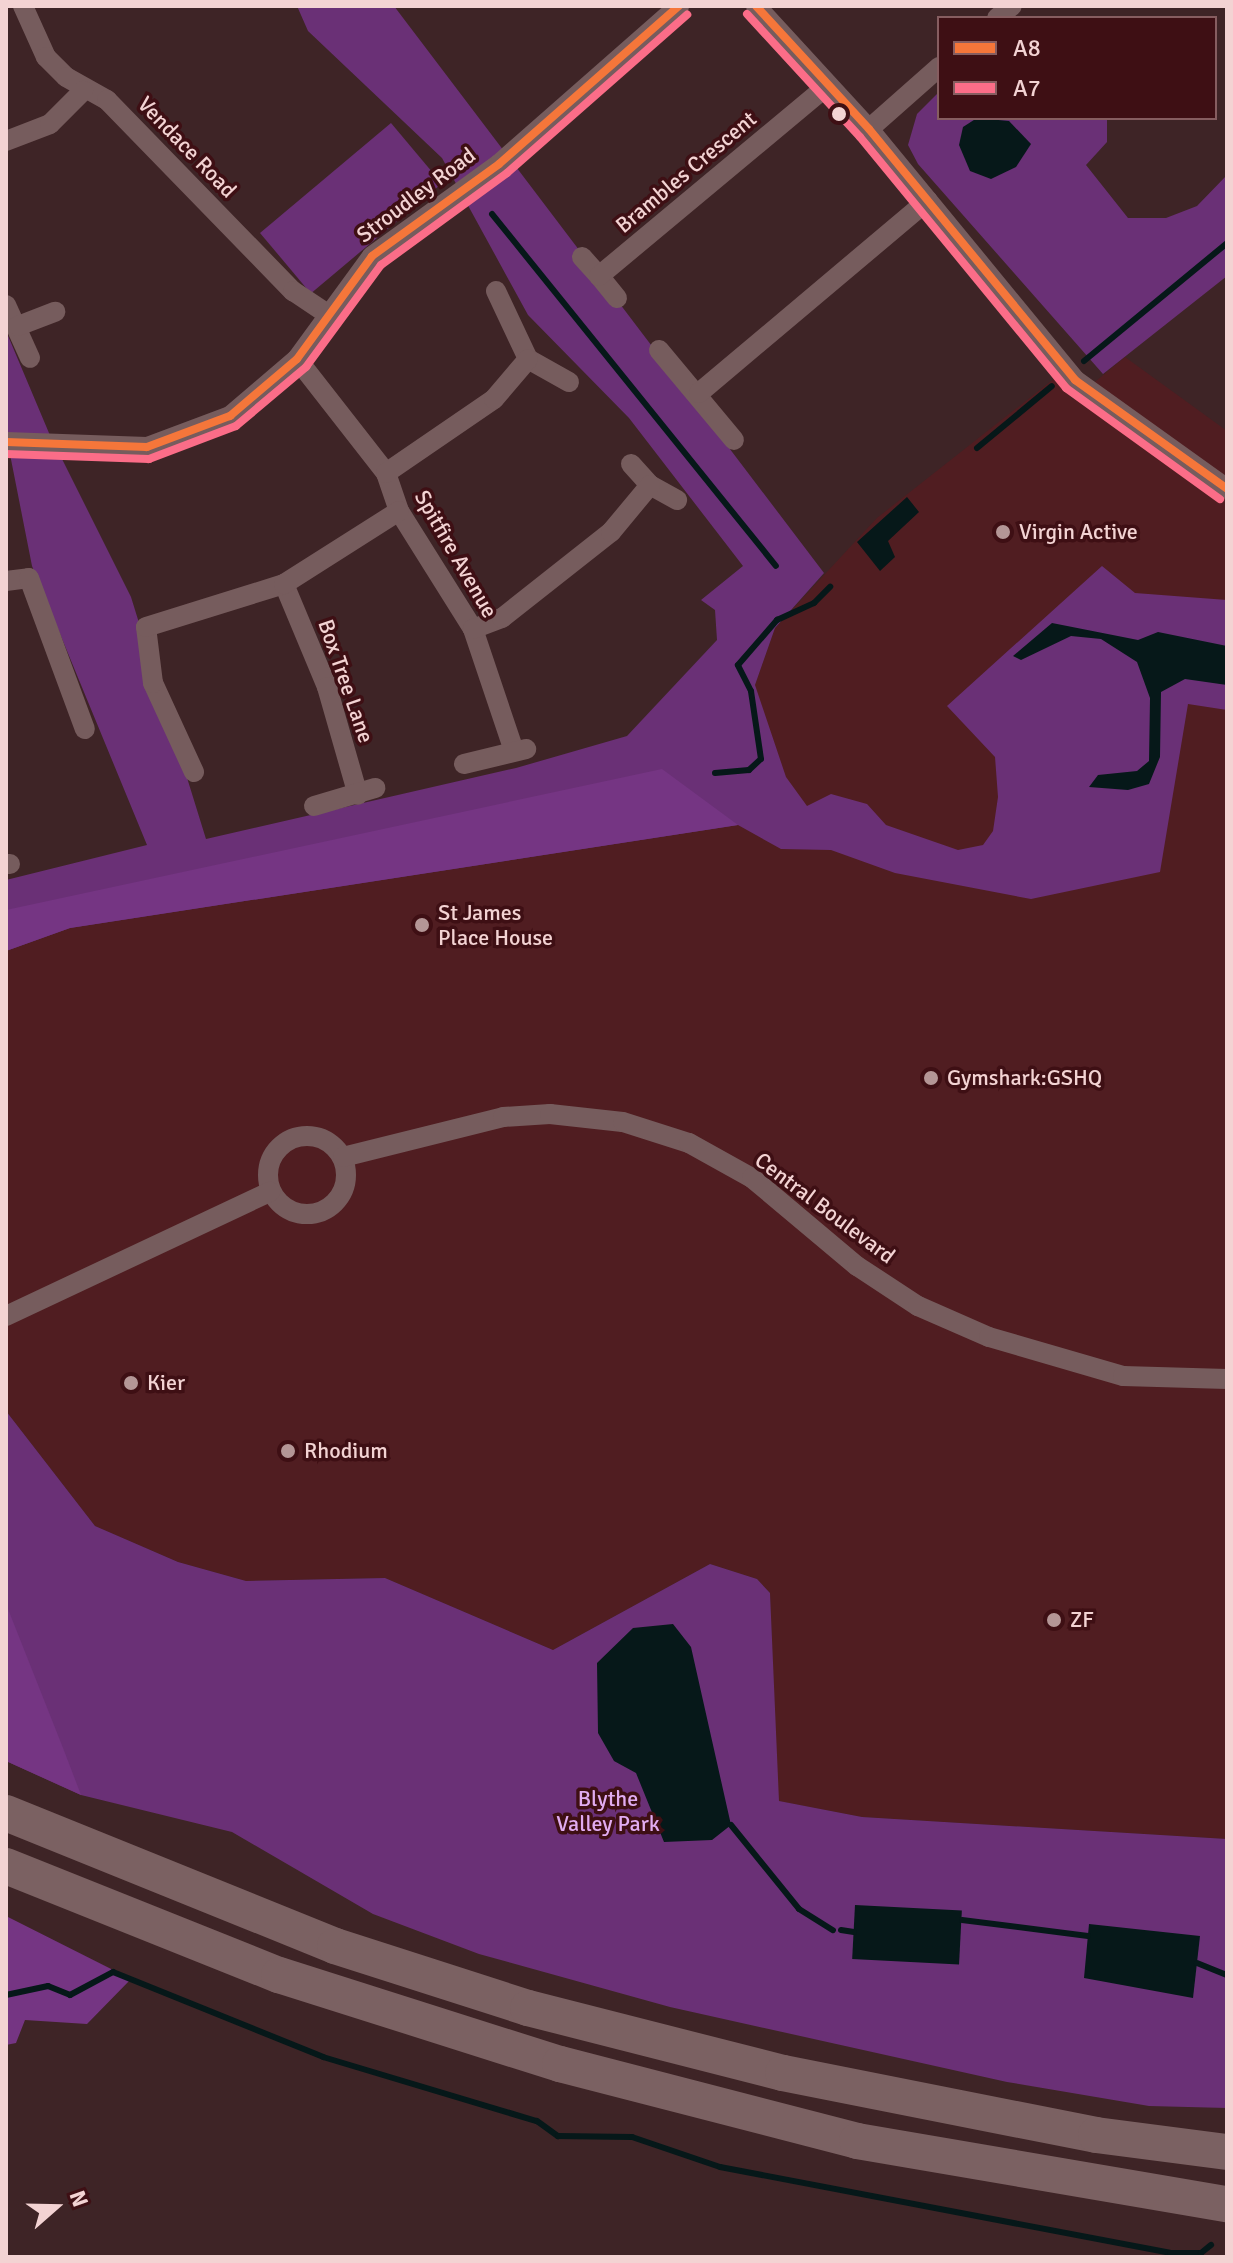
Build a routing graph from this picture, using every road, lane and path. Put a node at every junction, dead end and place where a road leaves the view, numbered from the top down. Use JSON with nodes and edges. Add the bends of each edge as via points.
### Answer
{"nodes":[{"id":1,"x":23,"y":6,"type":"edge"},
{"id":2,"x":679,"y":6,"type":"edge"},
{"id":3,"x":756,"y":6,"type":"edge"},
{"id":4,"x":937,"y":69,"type":"edge"},
{"id":5,"x":826,"y":87,"type":"junction"},
{"id":6,"x":83,"y":91,"type":"junction"},
{"id":7,"x":869,"y":129,"type":"junction"},
{"id":8,"x":6,"y":141,"type":"edge"},
{"id":9,"x":928,"y":200,"type":"junction"},
{"id":10,"x":582,"y":257,"type":"dead end"},
{"id":11,"x":599,"y":276,"type":"junction"},
{"id":12,"x":496,"y":291,"type":"dead end"},
{"id":13,"x":617,"y":298,"type":"dead end"},
{"id":14,"x":6,"y":305,"type":"edge"},
{"id":15,"x":55,"y":312,"type":"dead end"},
{"id":16,"x":329,"y":315,"type":"junction"},
{"id":17,"x":18,"y":326,"type":"junction"},
{"id":18,"x":659,"y":350,"type":"dead end"},
{"id":19,"x":30,"y":358,"type":"dead end"},
{"id":20,"x":297,"y":359,"type":"junction"},
{"id":21,"x":528,"y":359,"type":"junction"},
{"id":22,"x":569,"y":382,"type":"dead end"},
{"id":23,"x":699,"y":393,"type":"junction"},
{"id":24,"x":734,"y":440,"type":"dead end"},
{"id":25,"x":6,"y":442,"type":"edge"},
{"id":26,"x":631,"y":464,"type":"dead end"},
{"id":27,"x":386,"y":473,"type":"junction"},
{"id":28,"x":650,"y":485,"type":"junction"},
{"id":29,"x":1227,"y":489,"type":"edge"},
{"id":30,"x":677,"y":500,"type":"dead end"},
{"id":31,"x":399,"y":511,"type":"junction"},
{"id":32,"x":6,"y":581,"type":"edge"},
{"id":33,"x":284,"y":584,"type":"junction"},
{"id":34,"x":473,"y":629,"type":"junction"},
{"id":35,"x":85,"y":729,"type":"dead end"},
{"id":36,"x":464,"y":764,"type":"dead end"},
{"id":37,"x":194,"y":772,"type":"dead end"},
{"id":38,"x":314,"y":806,"type":"dead end"},
{"id":39,"x":343,"y":1157,"type":"junction"},
{"id":40,"x":270,"y":1192,"type":"junction"},
{"id":41,"x":6,"y":1316,"type":"edge"},
{"id":42,"x":1227,"y":1379,"type":"edge"},
{"id":43,"x":6,"y":1813,"type":"edge"},
{"id":44,"x":6,"y":1866,"type":"edge"},
{"id":45,"x":1227,"y":2152,"type":"edge"},
{"id":46,"x":1227,"y":2204,"type":"edge"}],
"edges":[{"from":1,"to":6,"type":"street","name":"Vendace Road","via":[[46,57]]},
{"from":2,"to":16,"type":"street","name":"Stroudley Road","via":[[499,164],[372,256]]},
{"from":3,"to":5,"type":"street"},
{"from":4,"to":7,"type":"street"},
{"from":5,"to":7,"type":"street"},
{"from":5,"to":11,"type":"street","name":"Brambles Crescent"},
{"from":6,"to":8,"type":"street","via":[[50,124]]},
{"from":6,"to":16,"type":"street","name":"Vendace Road","via":[[107,100],[293,291]]},
{"from":7,"to":9,"type":"street"},
{"from":9,"to":23,"type":"street"},
{"from":9,"to":29,"type":"street","via":[[1082,386]]},
{"from":10,"to":11,"type":"street"},
{"from":11,"to":13,"type":"street"},
{"from":12,"to":21,"type":"street"},
{"from":14,"to":17,"type":"street"},
{"from":15,"to":17,"type":"street"},
{"from":16,"to":20,"type":"street","name":"Stroudley Road"},
{"from":17,"to":19,"type":"street"},
{"from":18,"to":23,"type":"street"},
{"from":20,"to":25,"type":"street","name":"Stroudley Road","via":[[230,416],[147,447]]},
{"from":20,"to":27,"type":"street","name":"Spitfire Avenue"},
{"from":21,"to":22,"type":"street"},
{"from":21,"to":27,"type":"street","via":[[494,399]]},
{"from":23,"to":24,"type":"street"},
{"from":26,"to":28,"type":"street"},
{"from":27,"to":31,"type":"street","name":"Spitfire Avenue"},
{"from":28,"to":30,"type":"street"},
{"from":28,"to":34,"type":"street","via":[[611,532],[502,618]]},
{"from":31,"to":33,"type":"street"},
{"from":31,"to":34,"type":"street","name":"Spitfire Avenue"},
{"from":32,"to":35,"type":"street","via":[[29,578]]},
{"from":33,"to":37,"type":"street","via":[[146,627],[153,683]]},
{"from":33,"to":38,"type":"street","name":"Box Tree Lane","via":[[367,792]]},
{"from":34,"to":36,"type":"street","name":"Spitfire Avenue","via":[[520,750]]},
{"from":39,"to":40,"type":"street","via":[[330,1142],[293,1137],[270,1160]]},
{"from":39,"to":40,"type":"street","via":[[345,1186],[326,1209],[296,1212]]},
{"from":39,"to":42,"type":"street","name":"Central Boulevard","via":[[503,1117],[550,1114],[623,1122],[689,1143],[752,1178],[857,1266],[918,1306],[989,1337],[1123,1376]]},
{"from":40,"to":41,"type":"street"},
{"from":43,"to":45,"type":"highway","via":[[335,1946],[528,2008],[783,2073],[1096,2135]]},
{"from":44,"to":46,"type":"highway","via":[[279,1975],[560,2064],[857,2141]]}]}
